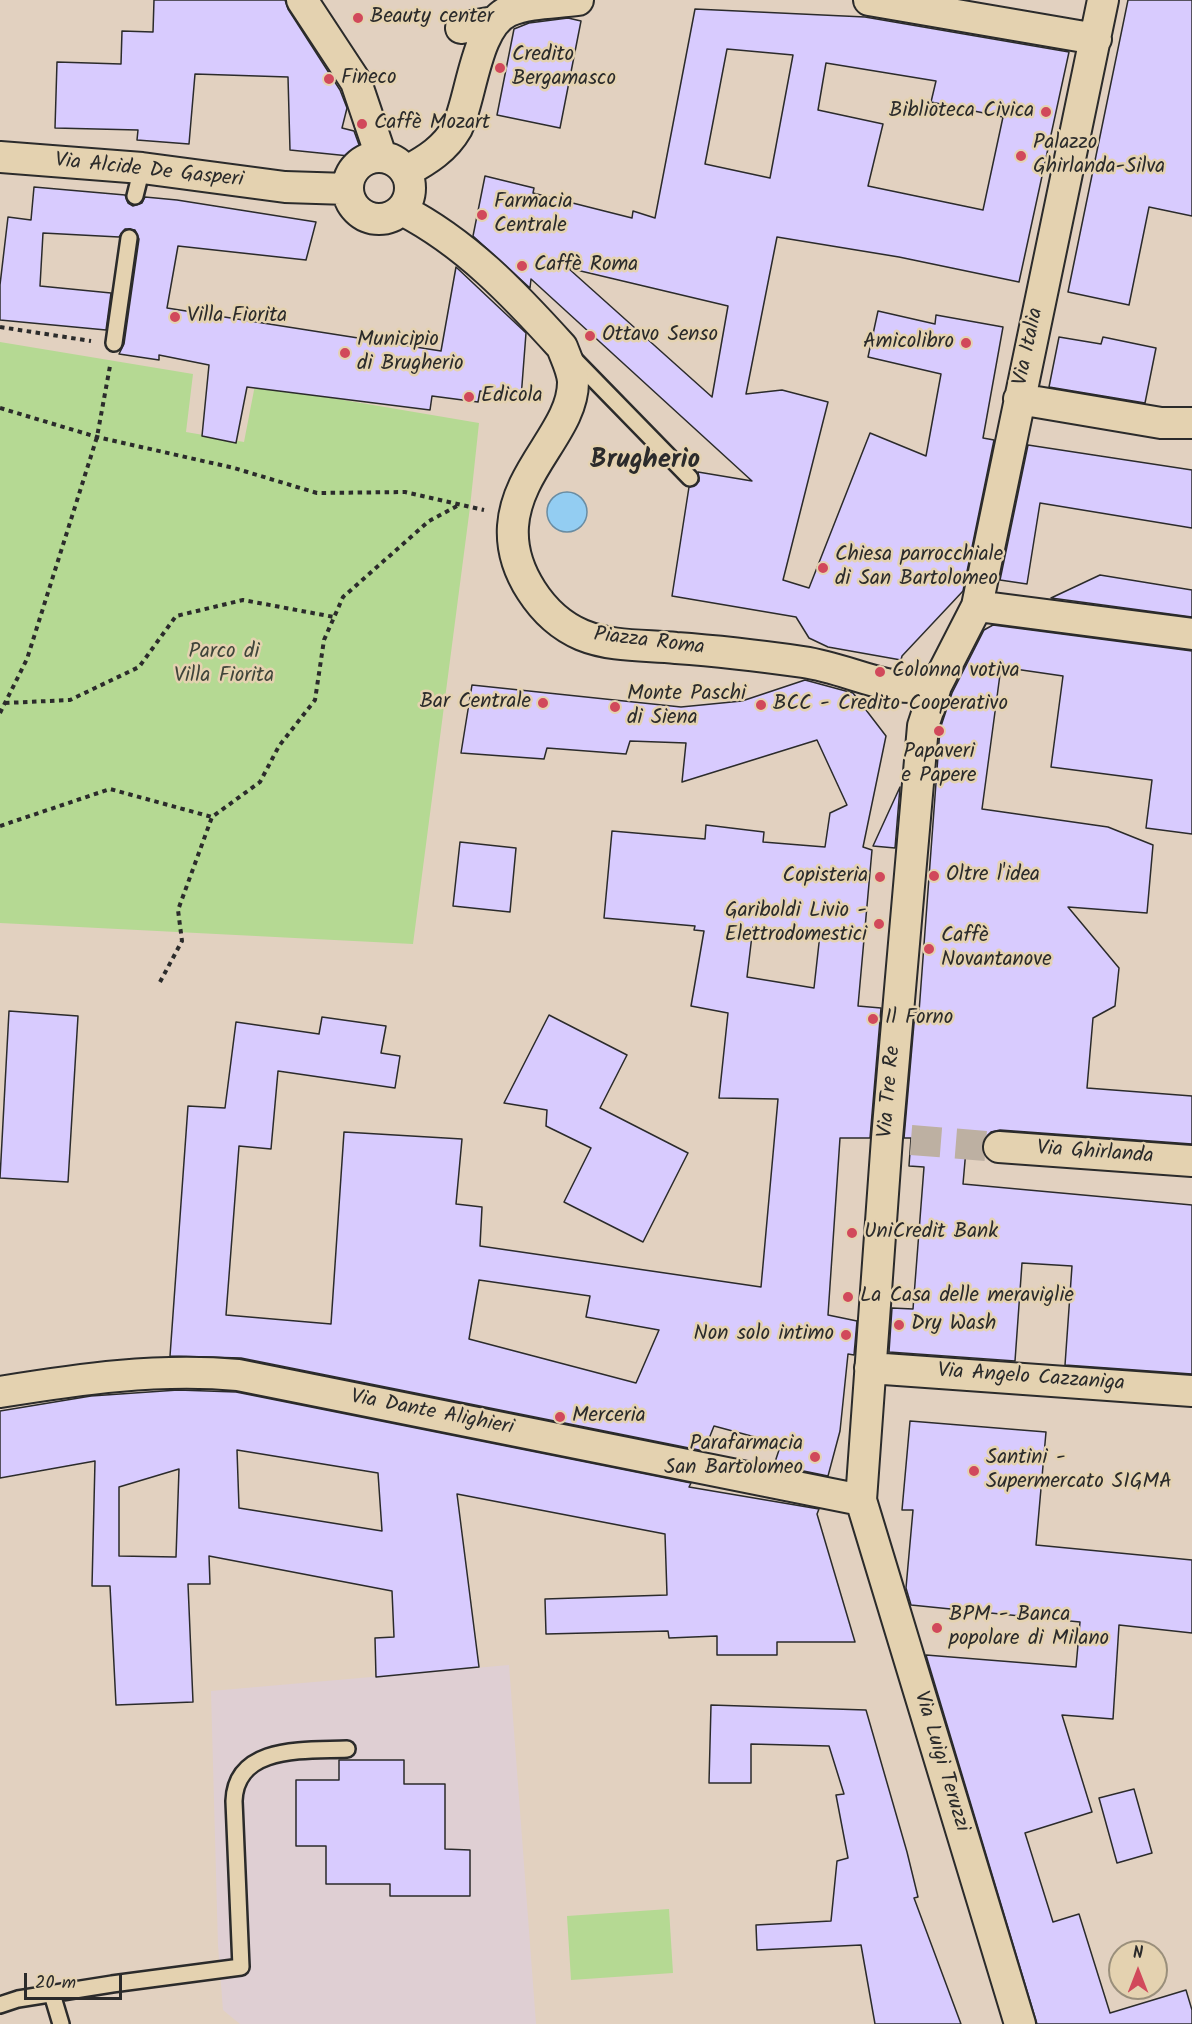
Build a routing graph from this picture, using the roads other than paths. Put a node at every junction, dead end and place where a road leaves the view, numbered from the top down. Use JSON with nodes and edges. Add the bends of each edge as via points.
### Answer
{"nodes":[{"id":1,"x":578,"y":0,"type":"edge"},
{"id":2,"x":868,"y":0,"type":"edge"},
{"id":3,"x":1103,"y":0,"type":"edge"},
{"id":4,"x":310,"y":10,"type":"edge"},
{"id":5,"x":494,"y":22,"type":"junction"},
{"id":6,"x":461,"y":28,"type":"dead end"},
{"id":7,"x":349,"y":33,"type":"dead end"},
{"id":8,"x":1096,"y":39,"type":"junction"},
{"id":9,"x":381,"y":156,"type":"junction"},
{"id":10,"x":0,"y":157,"type":"edge"},
{"id":11,"x":406,"y":171,"type":"junction"},
{"id":12,"x":348,"y":189,"type":"junction"},
{"id":13,"x":402,"y":210,"type":"junction"},
{"id":14,"x":129,"y":238,"type":"dead end"},
{"id":15,"x":114,"y":344,"type":"road end"},
{"id":16,"x":562,"y":347,"type":"junction"},
{"id":17,"x":1019,"y":399,"type":"junction"},
{"id":18,"x":1192,"y":423,"type":"edge"},
{"id":19,"x":690,"y":478,"type":"dead end"},
{"id":20,"x":977,"y":606,"type":"junction"},
{"id":21,"x":1192,"y":634,"type":"edge"},
{"id":22,"x":936,"y":686,"type":"junction"},
{"id":23,"x":999,"y":1147,"type":"tunnel mouth"},
{"id":24,"x":1192,"y":1161,"type":"edge"},
{"id":25,"x":870,"y":1368,"type":"junction"},
{"id":26,"x":1192,"y":1391,"type":"edge"},
{"id":27,"x":0,"y":1392,"type":"edge"},
{"id":28,"x":861,"y":1500,"type":"junction"},
{"id":29,"x":347,"y":1749,"type":"dead end"},
{"id":30,"x":52,"y":1994,"type":"junction"},
{"id":31,"x":0,"y":2005,"type":"edge"},
{"id":32,"x":61,"y":2024,"type":"edge"},
{"id":33,"x":1020,"y":2024,"type":"edge"}],
"edges":[{"from":1,"to":5,"type":"street","via":[[518,8]]},
{"from":2,"to":8,"type":"street"},
{"from":3,"to":8,"type":"street","name":"Via Italia"},
{"from":4,"to":7,"type":"street"},
{"from":4,"to":9,"type":"street","via":[[360,90]]},
{"from":5,"to":6,"type":"street"},
{"from":5,"to":11,"type":"street","via":[[482,46],[458,128],[434,155]]},
{"from":8,"to":17,"type":"street","name":"Via Italia"},
{"from":9,"to":11,"type":"street","via":[[391,158]]},
{"from":9,"to":12,"type":"street","via":[[361,162],[349,179]]},
{"from":10,"to":12,"type":"street","name":"Via Alcide De Gasperi","via":[[139,182]]},
{"from":11,"to":13,"type":"street","via":[[411,191]]},
{"from":12,"to":13,"type":"street","via":[[355,208],[373,219],[394,216]]},
{"from":13,"to":16,"type":"street","via":[[447,235]]},
{"from":14,"to":15,"type":"lane"},
{"from":16,"to":19,"type":"lane"},
{"from":16,"to":22,"type":"street","name":"Piazza Roma","via":[[573,379],[569,406],[527,477],[514,516],[516,554],[529,586],[552,614],[579,634],[606,642],[817,664],[895,687]]},
{"from":17,"to":18,"type":"street","via":[[1161,423]]},
{"from":17,"to":20,"type":"street","name":"Via Italia"},
{"from":20,"to":21,"type":"street"},
{"from":20,"to":22,"type":"street","name":"Via Italia"},
{"from":22,"to":25,"type":"street","name":"Via Tre Re","via":[[926,712],[922,739],[899,1139]]},
{"from":23,"to":24,"type":"street","name":"Via Ghirlanda"},
{"from":25,"to":26,"type":"street","name":"Via Angelo Cazzaniga"},
{"from":25,"to":28,"type":"street","name":"Via Tre Re"},
{"from":27,"to":28,"type":"street","name":"Via Dante Alighieri","via":[[146,1373],[238,1375]]},
{"from":28,"to":33,"type":"street","name":"Via Luigi Teruzzi"},
{"from":29,"to":30,"type":"lane","via":[[272,1755],[252,1764],[238,1780],[234,1801],[241,1967]]},
{"from":30,"to":31,"type":"lane"},
{"from":30,"to":32,"type":"lane"}]}
